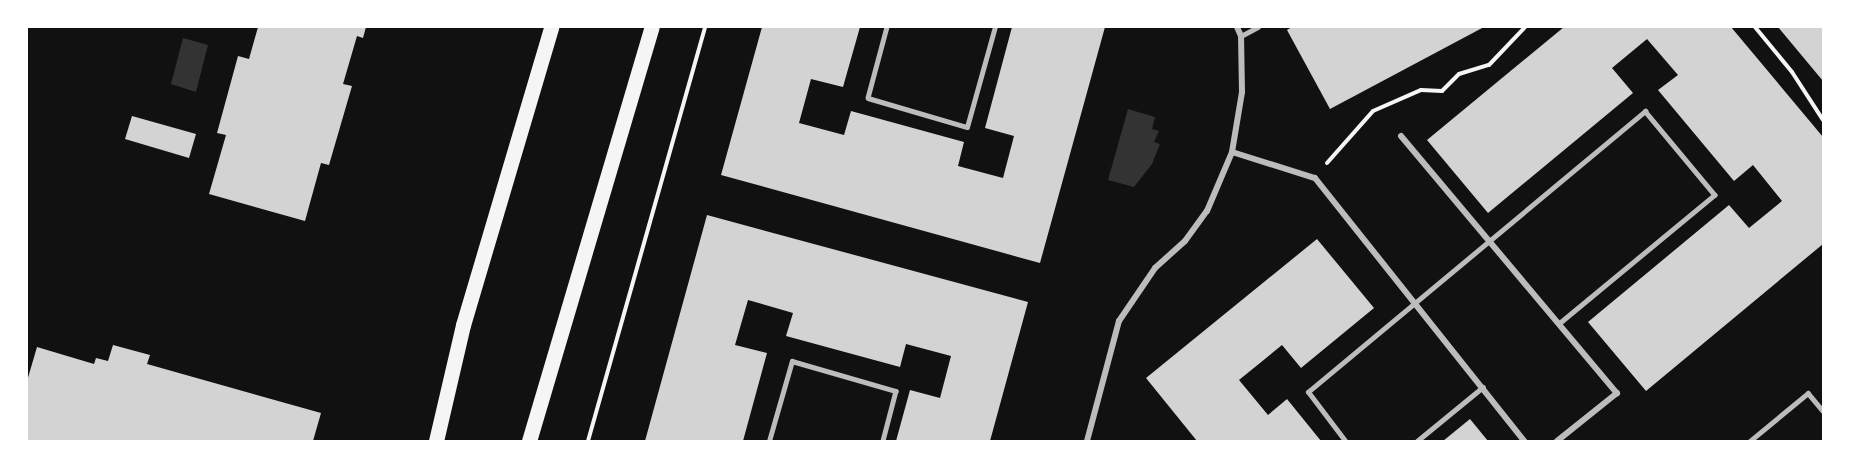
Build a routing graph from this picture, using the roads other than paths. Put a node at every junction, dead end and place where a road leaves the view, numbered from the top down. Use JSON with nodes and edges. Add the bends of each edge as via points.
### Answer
{"nodes":[{"id":1,"x":551,"y":27,"type":"edge"},
{"id":2,"x":652,"y":27,"type":"edge"},
{"id":3,"x":887,"y":27,"type":"edge"},
{"id":4,"x":995,"y":27,"type":"edge"},
{"id":5,"x":1237,"y":27,"type":"edge"},
{"id":6,"x":1258,"y":27,"type":"edge"},
{"id":7,"x":1241,"y":36,"type":"junction"},
{"id":8,"x":1401,"y":136,"type":"dead end"},
{"id":9,"x":1232,"y":152,"type":"junction"},
{"id":10,"x":1488,"y":240,"type":"junction"},
{"id":11,"x":1413,"y":302,"type":"junction"},
{"id":12,"x":1560,"y":323,"type":"junction"},
{"id":13,"x":1483,"y":387,"type":"junction"},
{"id":14,"x":1823,"y":411,"type":"edge"},
{"id":15,"x":436,"y":441,"type":"edge"},
{"id":16,"x":530,"y":441,"type":"edge"},
{"id":17,"x":769,"y":441,"type":"edge"},
{"id":18,"x":883,"y":441,"type":"edge"},
{"id":19,"x":1087,"y":441,"type":"edge"},
{"id":20,"x":1345,"y":441,"type":"edge"},
{"id":21,"x":1416,"y":441,"type":"edge"},
{"id":22,"x":1524,"y":441,"type":"edge"},
{"id":23,"x":1557,"y":441,"type":"edge"},
{"id":24,"x":1750,"y":441,"type":"edge"}],
"edges":[{"from":1,"to":15,"type":"main road","via":[[463,325]]},
{"from":2,"to":16,"type":"main road"},
{"from":3,"to":4,"type":"lane","via":[[868,98],[967,127]]},
{"from":5,"to":7,"type":"street"},
{"from":6,"to":7,"type":"lane"},
{"from":7,"to":9,"type":"street","via":[[1242,92]]},
{"from":8,"to":10,"type":"street"},
{"from":9,"to":11,"type":"street","via":[[1315,178]]},
{"from":9,"to":19,"type":"street","via":[[1207,211],[1185,241],[1155,268],[1119,321]]},
{"from":10,"to":11,"type":"lane"},
{"from":10,"to":12,"type":"street"},
{"from":10,"to":12,"type":"lane","via":[[1645,111],[1715,195]]},
{"from":11,"to":13,"type":"street"},
{"from":11,"to":20,"type":"lane","via":[[1308,392]]},
{"from":12,"to":23,"type":"street","via":[[1617,393]]},
{"from":13,"to":21,"type":"lane"},
{"from":13,"to":22,"type":"street"},
{"from":14,"to":24,"type":"lane","via":[[1808,393]]},
{"from":17,"to":18,"type":"lane","via":[[792,362],[896,391]]}]}
